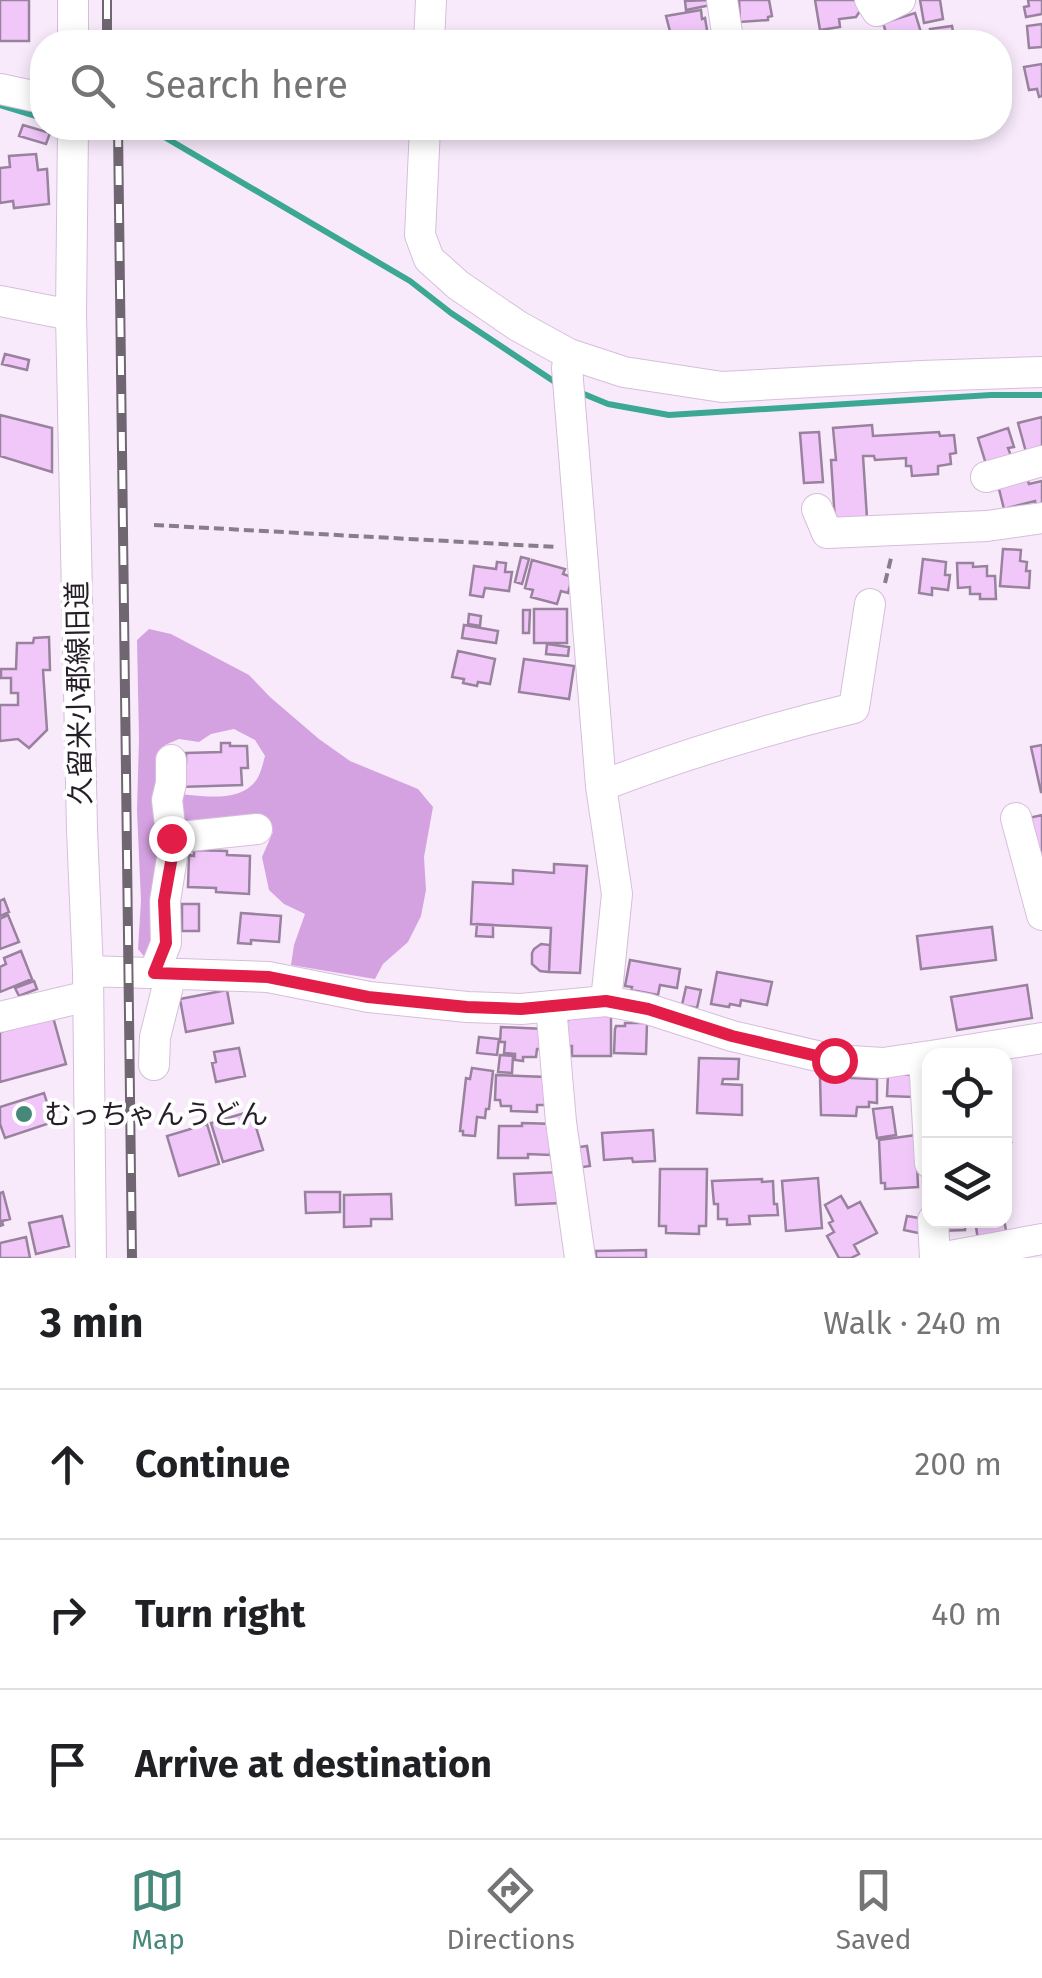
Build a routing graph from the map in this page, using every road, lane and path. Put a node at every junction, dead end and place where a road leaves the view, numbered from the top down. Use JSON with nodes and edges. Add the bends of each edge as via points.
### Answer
{"nodes":[{"id":1,"x":73,"y":0,"type":"edge"},
{"id":2,"x":431,"y":0,"type":"edge"},
{"id":3,"x":722,"y":0,"type":"edge"},
{"id":4,"x":870,"y":0,"type":"edge"},
{"id":5,"x":900,"y":0,"type":"edge"},
{"id":6,"x":73,"y":30,"type":"edge"},
{"id":7,"x":430,"y":30,"type":"edge"},
{"id":8,"x":727,"y":30,"type":"edge"},
{"id":9,"x":0,"y":89,"type":"edge"},
{"id":10,"x":30,"y":95,"type":"edge"},
{"id":11,"x":73,"y":140,"type":"edge"},
{"id":12,"x":424,"y":140,"type":"edge"},
{"id":13,"x":0,"y":301,"type":"edge"},
{"id":14,"x":72,"y":315,"type":"junction"},
{"id":15,"x":1042,"y":372,"type":"edge"},
{"id":16,"x":569,"y":373,"type":"junction"},
{"id":17,"x":1042,"y":461,"type":"edge"},
{"id":18,"x":986,"y":478,"type":"dead end"},
{"id":19,"x":817,"y":510,"type":"dead end"},
{"id":20,"x":1042,"y":518,"type":"edge"},
{"id":21,"x":154,"y":525,"type":"dead end"},
{"id":22,"x":900,"y":530,"type":"junction"},
{"id":23,"x":580,"y":548,"type":"junction"},
{"id":24,"x":870,"y":604,"type":"joint"},
{"id":25,"x":171,"y":760,"type":"dead end"},
{"id":26,"x":600,"y":786,"type":"junction"},
{"id":27,"x":1016,"y":818,"type":"dead end"},
{"id":28,"x":257,"y":829,"type":"dead end"},
{"id":29,"x":171,"y":838,"type":"junction"},
{"id":30,"x":1042,"y":915,"type":"edge"},
{"id":31,"x":162,"y":974,"type":"junction"},
{"id":32,"x":88,"y":983,"type":"junction"},
{"id":33,"x":606,"y":1001,"type":"junction"},
{"id":34,"x":551,"y":1006,"type":"junction"},
{"id":35,"x":0,"y":1018,"type":"edge"},
{"id":36,"x":1042,"y":1038,"type":"edge"},
{"id":37,"x":979,"y":1048,"type":"edge"},
{"id":38,"x":922,"y":1057,"type":"edge"},
{"id":39,"x":154,"y":1065,"type":"dead end"},
{"id":40,"x":933,"y":1228,"type":"edge"},
{"id":41,"x":1042,"y":1239,"type":"edge"},
{"id":42,"x":91,"y":1258,"type":"edge"},
{"id":43,"x":580,"y":1258,"type":"edge"},
{"id":44,"x":937,"y":1258,"type":"edge"}],
"edges":[{"from":1,"to":6,"type":"street"},
{"from":2,"to":7,"type":"street"},
{"from":3,"to":8,"type":"street"},
{"from":4,"to":5,"type":"street","via":[[876,11]]},
{"from":9,"to":10,"type":"street"},
{"from":11,"to":14,"type":"street","name":"久留米小郡線旧道"},
{"from":12,"to":16,"type":"street","via":[[420,235],[429,259]]},
{"from":13,"to":14,"type":"street"},
{"from":14,"to":32,"type":"street","name":"久留米小郡線旧道"},
{"from":15,"to":16,"type":"street","via":[[722,387],[624,372]]},
{"from":16,"to":23,"type":"street"},
{"from":17,"to":18,"type":"street"},
{"from":19,"to":22,"type":"street","via":[[827,533]]},
{"from":20,"to":22,"type":"street"},
{"from":21,"to":23,"type":"path"},
{"from":22,"to":24,"type":"path","via":[[881,601]]},
{"from":23,"to":26,"type":"street"},
{"from":24,"to":26,"type":"street","via":[[854,708],[761,731]]},
{"from":25,"to":29,"type":"street"},
{"from":26,"to":33,"type":"street","via":[[617,894]]},
{"from":27,"to":30,"type":"street"},
{"from":28,"to":29,"type":"street"},
{"from":29,"to":31,"type":"street"},
{"from":31,"to":32,"type":"street"},
{"from":31,"to":34,"type":"street","via":[[268,977],[467,1007]]},
{"from":31,"to":39,"type":"street"},
{"from":32,"to":35,"type":"street"},
{"from":32,"to":42,"type":"street","name":"久留米小郡線旧道"},
{"from":33,"to":34,"type":"street"},
{"from":33,"to":38,"type":"street","via":[[834,1060]]},
{"from":34,"to":43,"type":"street"},
{"from":36,"to":37,"type":"street"},
{"from":40,"to":44,"type":"street"},
{"from":41,"to":44,"type":"street"}]}
